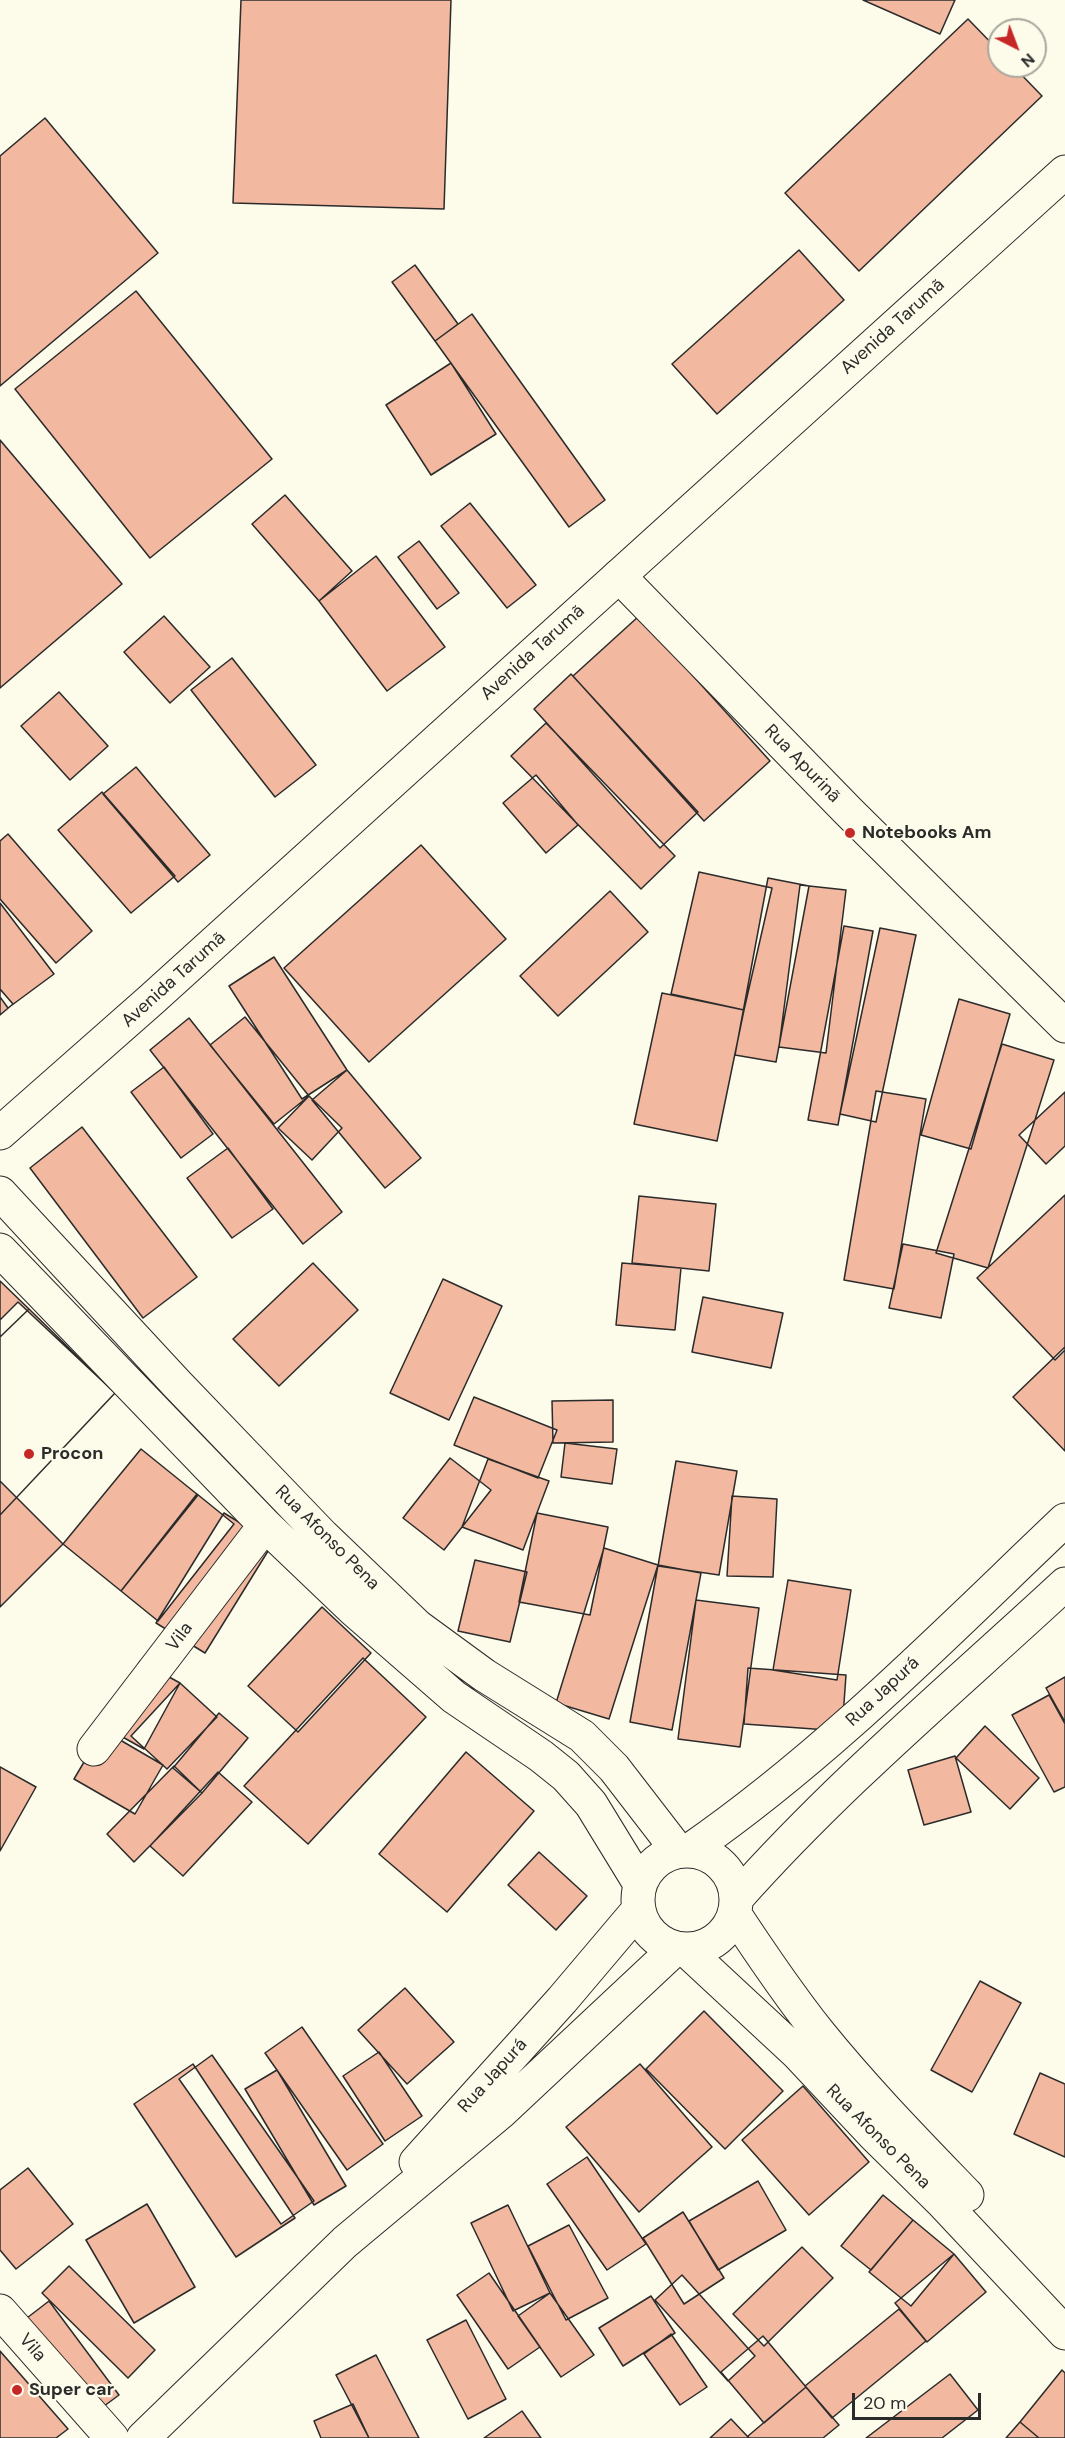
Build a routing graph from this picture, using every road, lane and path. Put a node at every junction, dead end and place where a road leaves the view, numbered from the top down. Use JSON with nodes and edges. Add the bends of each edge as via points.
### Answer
{"nodes":[{"id":1,"x":1065,"y":172,"type":"edge"},
{"id":2,"x":618,"y":576,"type":"junction"},
{"id":3,"x":1065,"y":1026,"type":"edge"},
{"id":4,"x":0,"y":1133,"type":"edge"},
{"id":5,"x":0,"y":1194,"type":"edge"},
{"id":6,"x":0,"y":1250,"type":"edge"},
{"id":7,"x":1065,"y":1520,"type":"edge"},
{"id":8,"x":265,"y":1525,"type":"junction"},
{"id":9,"x":1065,"y":1584,"type":"edge"},
{"id":10,"x":406,"y":1636,"type":"junction"},
{"id":11,"x":94,"y":1749,"type":"dead end"},
{"id":12,"x":684,"y":1851,"type":"junction"},
{"id":13,"x":640,"y":1897,"type":"junction"},
{"id":14,"x":735,"y":1906,"type":"junction"},
{"id":15,"x":680,"y":1948,"type":"junction"},
{"id":16,"x":345,"y":2242,"type":"junction"},
{"id":17,"x":1065,"y":2299,"type":"edge"},
{"id":18,"x":0,"y":2312,"type":"edge"},
{"id":19,"x":1065,"y":2333,"type":"edge"},
{"id":20,"x":112,"y":2438,"type":"edge"},
{"id":21,"x":143,"y":2438,"type":"edge"}],
"edges":[{"from":1,"to":2,"type":"street","name":"Avenida Tarumã"},
{"from":2,"to":3,"type":"street","name":"Rua Apurinã"},
{"from":2,"to":4,"type":"street","name":"Avenida Tarumã"},
{"from":5,"to":10,"type":"street","name":"Rua Afonso Pena","via":[[323,1536]]},
{"from":6,"to":8,"type":"street","name":"Rua Afonso Pena"},
{"from":7,"to":12,"type":"street","name":"Rua Japurá","via":[[842,1731],[763,1797]]},
{"from":8,"to":10,"type":"street","name":"Rua Afonso Pena"},
{"from":8,"to":11,"type":"street","name":"Vila"},
{"from":9,"to":14,"type":"street","via":[[779,1850]]},
{"from":10,"to":12,"type":"street","name":"Rua Afonso Pena","via":[[484,1675],[582,1736]]},
{"from":10,"to":13,"type":"street","name":"Rua Afonso Pena","via":[[454,1697],[566,1776],[591,1804]]},
{"from":12,"to":13,"type":"street","via":[[661,1858],[648,1869]]},
{"from":12,"to":14,"type":"street","via":[[709,1855],[725,1867],[734,1884]]},
{"from":13,"to":15,"type":"street","via":[[646,1926],[659,1940]]},
{"from":13,"to":16,"type":"street","name":"Rua Japurá","via":[[562,2000]]},
{"from":14,"to":15,"type":"street","via":[[727,1928],[716,1939],[701,1947]]},
{"from":14,"to":17,"type":"street","name":"Rua Afonso Pena","via":[[776,1975],[819,2033],[891,2116]]},
{"from":15,"to":16,"type":"street","name":"Rua Japurá","via":[[502,2112]]},
{"from":15,"to":19,"type":"street","name":"Rua Afonso Pena","via":[[798,2054]]},
{"from":16,"to":21,"type":"street","name":"Rua Japurá"},
{"from":18,"to":20,"type":"street","name":"Vila"}]}
